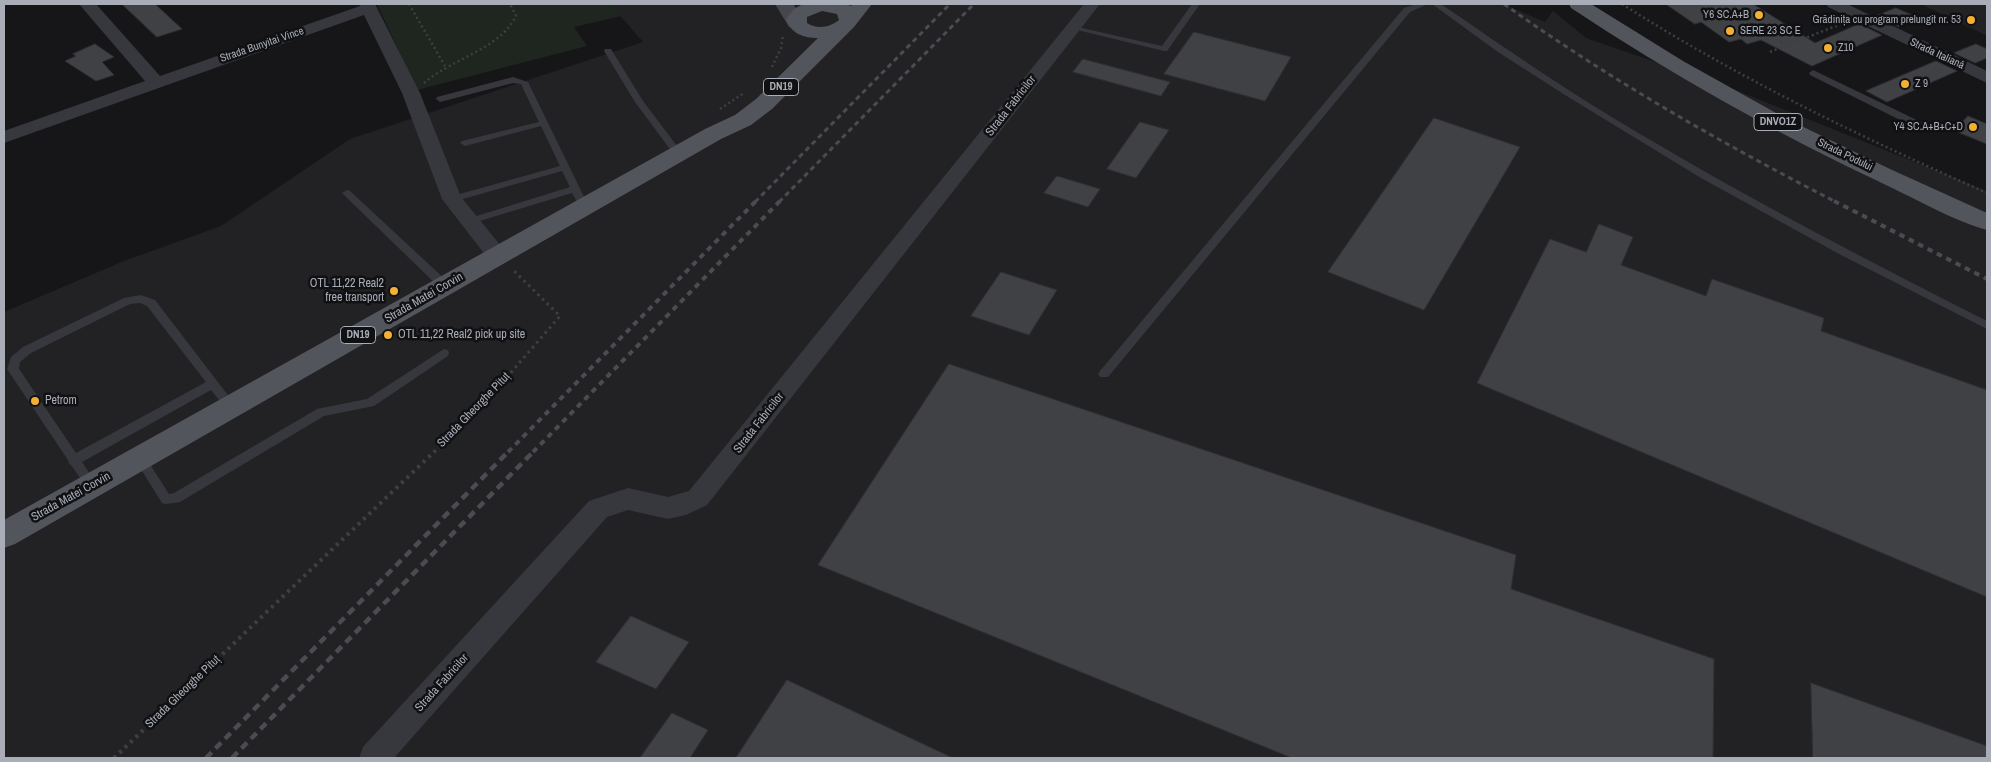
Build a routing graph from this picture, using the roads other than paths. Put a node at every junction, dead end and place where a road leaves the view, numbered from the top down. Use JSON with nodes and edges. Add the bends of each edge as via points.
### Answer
{"nodes":[{"id":1,"x":87,"y":4,"type":"edge"},
{"id":2,"x":784,"y":4,"type":"edge"},
{"id":3,"x":863,"y":4,"type":"edge"},
{"id":4,"x":1092,"y":4,"type":"edge"},
{"id":5,"x":1196,"y":4,"type":"edge"},
{"id":6,"x":1424,"y":4,"type":"edge"},
{"id":7,"x":1436,"y":4,"type":"edge"},
{"id":8,"x":1578,"y":4,"type":"edge"},
{"id":9,"x":1598,"y":4,"type":"edge"},
{"id":10,"x":1834,"y":4,"type":"edge"},
{"id":11,"x":817,"y":5,"type":"edge"},
{"id":12,"x":368,"y":6,"type":"edge"},
{"id":13,"x":845,"y":24,"type":"junction"},
{"id":14,"x":792,"y":26,"type":"junction"},
{"id":15,"x":1073,"y":28,"type":"junction"},
{"id":16,"x":608,"y":51,"type":"dead end"},
{"id":17,"x":1813,"y":73,"type":"dead end"},
{"id":18,"x":1987,"y":78,"type":"edge"},
{"id":19,"x":156,"y":82,"type":"junction"},
{"id":20,"x":440,"y":99,"type":"dead end"},
{"id":21,"x":544,"y":123,"type":"junction"},
{"id":22,"x":1919,"y":123,"type":"dead end"},
{"id":23,"x":713,"y":134,"type":"junction"},
{"id":24,"x":4,"y":137,"type":"edge"},
{"id":25,"x":465,"y":142,"type":"dead end"},
{"id":26,"x":678,"y":154,"type":"junction"},
{"id":27,"x":565,"y":167,"type":"junction"},
{"id":28,"x":347,"y":193,"type":"dead end"},
{"id":29,"x":452,"y":198,"type":"junction"},
{"id":30,"x":579,"y":198,"type":"junction"},
{"id":31,"x":1987,"y":208,"type":"edge"},
{"id":32,"x":470,"y":221,"type":"junction"},
{"id":33,"x":1987,"y":222,"type":"edge"},
{"id":34,"x":498,"y":256,"type":"junction"},
{"id":35,"x":445,"y":286,"type":"junction"},
{"id":36,"x":1987,"y":325,"type":"edge"},
{"id":37,"x":444,"y":353,"type":"dead end"},
{"id":38,"x":1104,"y":374,"type":"dead end"},
{"id":39,"x":212,"y":384,"type":"junction"},
{"id":40,"x":231,"y":407,"type":"junction"},
{"id":41,"x":140,"y":458,"type":"junction"},
{"id":42,"x":73,"y":461,"type":"junction"},
{"id":43,"x":92,"y":486,"type":"junction"},
{"id":44,"x":4,"y":534,"type":"edge"},
{"id":45,"x":374,"y":758,"type":"edge"}],
"edges":[{"from":1,"to":19,"type":"street"},
{"from":2,"to":14,"type":"main road"},
{"from":3,"to":13,"type":"main road","name":"Strada Matei Corvin","number":"DN19"},
{"from":4,"to":15,"type":"street","name":"Strada Fabricilor"},
{"from":5,"to":15,"type":"lane","via":[[1164,49]]},
{"from":6,"to":38,"type":"lane","via":[[1407,10]]},
{"from":7,"to":36,"type":"lane","via":[[1549,80],[1716,183]]},
{"from":8,"to":33,"type":"main road","name":"Strada Podului","number":"DNVO1Z","via":[[1701,80],[1780,123]]},
{"from":9,"to":31,"type":"main road","name":"Strada Podului","number":"DNVO1Z","via":[[1790,115]]},
{"from":10,"to":18,"type":"street","name":"Strada Italiană"},
{"from":11,"to":13,"type":"main road","via":[[842,8],[849,15]]},
{"from":11,"to":14,"type":"main road","via":[[798,15]]},
{"from":12,"to":19,"type":"street","name":"Strada Bunyitai Vince"},
{"from":12,"to":29,"type":"street","via":[[411,93]]},
{"from":13,"to":14,"type":"main road","via":[[814,32]]},
{"from":13,"to":23,"type":"main road","name":"Strada Matei Corvin","number":"DN19","via":[[764,104],[743,120]]},
{"from":14,"to":23,"type":"main road","name":"Strada Matei Corvin","number":"DN19","via":[[794,47],[783,67]]},
{"from":15,"to":45,"type":"street","name":"Strada Fabricilor","via":[[698,498],[668,508],[628,499],[598,509]]},
{"from":16,"to":26,"type":"lane","via":[[639,102]]},
{"from":17,"to":22,"type":"lane"},
{"from":19,"to":24,"type":"street","name":"Strada Bunyitai Vince"},
{"from":20,"to":21,"type":"lane","via":[[520,79]]},
{"from":21,"to":25,"type":"lane"},
{"from":21,"to":27,"type":"lane"},
{"from":23,"to":26,"type":"main road","name":"Strada Matei Corvin","number":"DN19"},
{"from":26,"to":30,"type":"main road","name":"Strada Matei Corvin","number":"DN19"},
{"from":27,"to":29,"type":"lane"},
{"from":27,"to":30,"type":"lane"},
{"from":28,"to":35,"type":"lane"},
{"from":29,"to":32,"type":"street"},
{"from":30,"to":32,"type":"lane"},
{"from":30,"to":34,"type":"main road","name":"Strada Matei Corvin","number":"DN19"},
{"from":32,"to":34,"type":"street"},
{"from":34,"to":35,"type":"main road","name":"Strada Matei Corvin","number":"DN19"},
{"from":35,"to":40,"type":"main road","name":"Strada Matei Corvin","number":"DN19"},
{"from":37,"to":41,"type":"lane","via":[[370,403],[321,412],[176,498],[166,499]]},
{"from":39,"to":40,"type":"lane"},
{"from":39,"to":42,"type":"lane"},
{"from":39,"to":42,"type":"lane","via":[[151,304],[141,300],[128,302],[27,350],[14,360],[12,369]]},
{"from":40,"to":41,"type":"main road","name":"Strada Matei Corvin","number":"DN19"},
{"from":41,"to":43,"type":"main road","name":"Strada Matei Corvin","number":"DN19"},
{"from":42,"to":43,"type":"lane"},
{"from":43,"to":44,"type":"main road","name":"Strada Matei Corvin","number":"DN19"}]}
